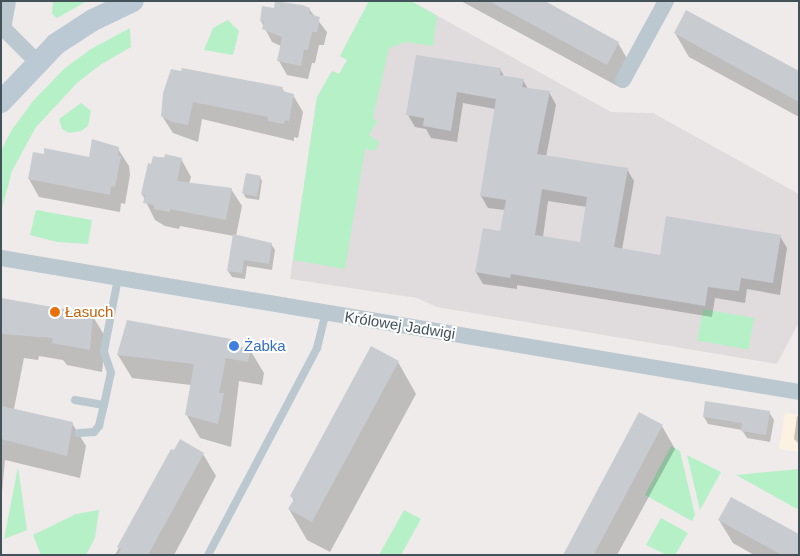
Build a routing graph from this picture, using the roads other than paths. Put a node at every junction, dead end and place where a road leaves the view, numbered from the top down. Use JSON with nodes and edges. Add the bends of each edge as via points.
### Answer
{"nodes":[{"id":1,"x":8,"y":1,"type":"edge"},
{"id":2,"x":134,"y":1,"type":"edge"},
{"id":3,"x":666,"y":1,"type":"edge"},
{"id":4,"x":37,"y":62,"type":"junction"},
{"id":5,"x":623,"y":80,"type":"dead end"},
{"id":6,"x":1,"y":102,"type":"edge"},
{"id":7,"x":1,"y":258,"type":"edge"},
{"id":8,"x":118,"y":278,"type":"junction"},
{"id":9,"x":326,"y":313,"type":"junction"},
{"id":10,"x":799,"y":392,"type":"edge"},
{"id":11,"x":75,"y":400,"type":"dead end"},
{"id":12,"x":104,"y":405,"type":"junction"},
{"id":13,"x":79,"y":433,"type":"dead end"},
{"id":14,"x":208,"y":555,"type":"edge"}],
"edges":[{"from":1,"to":4,"type":"street","via":[[3,28]]},
{"from":2,"to":4,"type":"street","via":[[94,20],[56,44]]},
{"from":3,"to":5,"type":"street"},
{"from":4,"to":6,"type":"street"},
{"from":7,"to":8,"type":"street","name":"Królowej Jadwigi"},
{"from":8,"to":9,"type":"street","name":"Królowej Jadwigi"},
{"from":8,"to":12,"type":"lane","via":[[104,350],[112,373]]},
{"from":9,"to":10,"type":"street","name":"Królowej Jadwigi"},
{"from":9,"to":14,"type":"lane","via":[[316,348]]},
{"from":11,"to":12,"type":"lane"},
{"from":12,"to":13,"type":"lane","via":[[99,426],[94,432]]}]}
